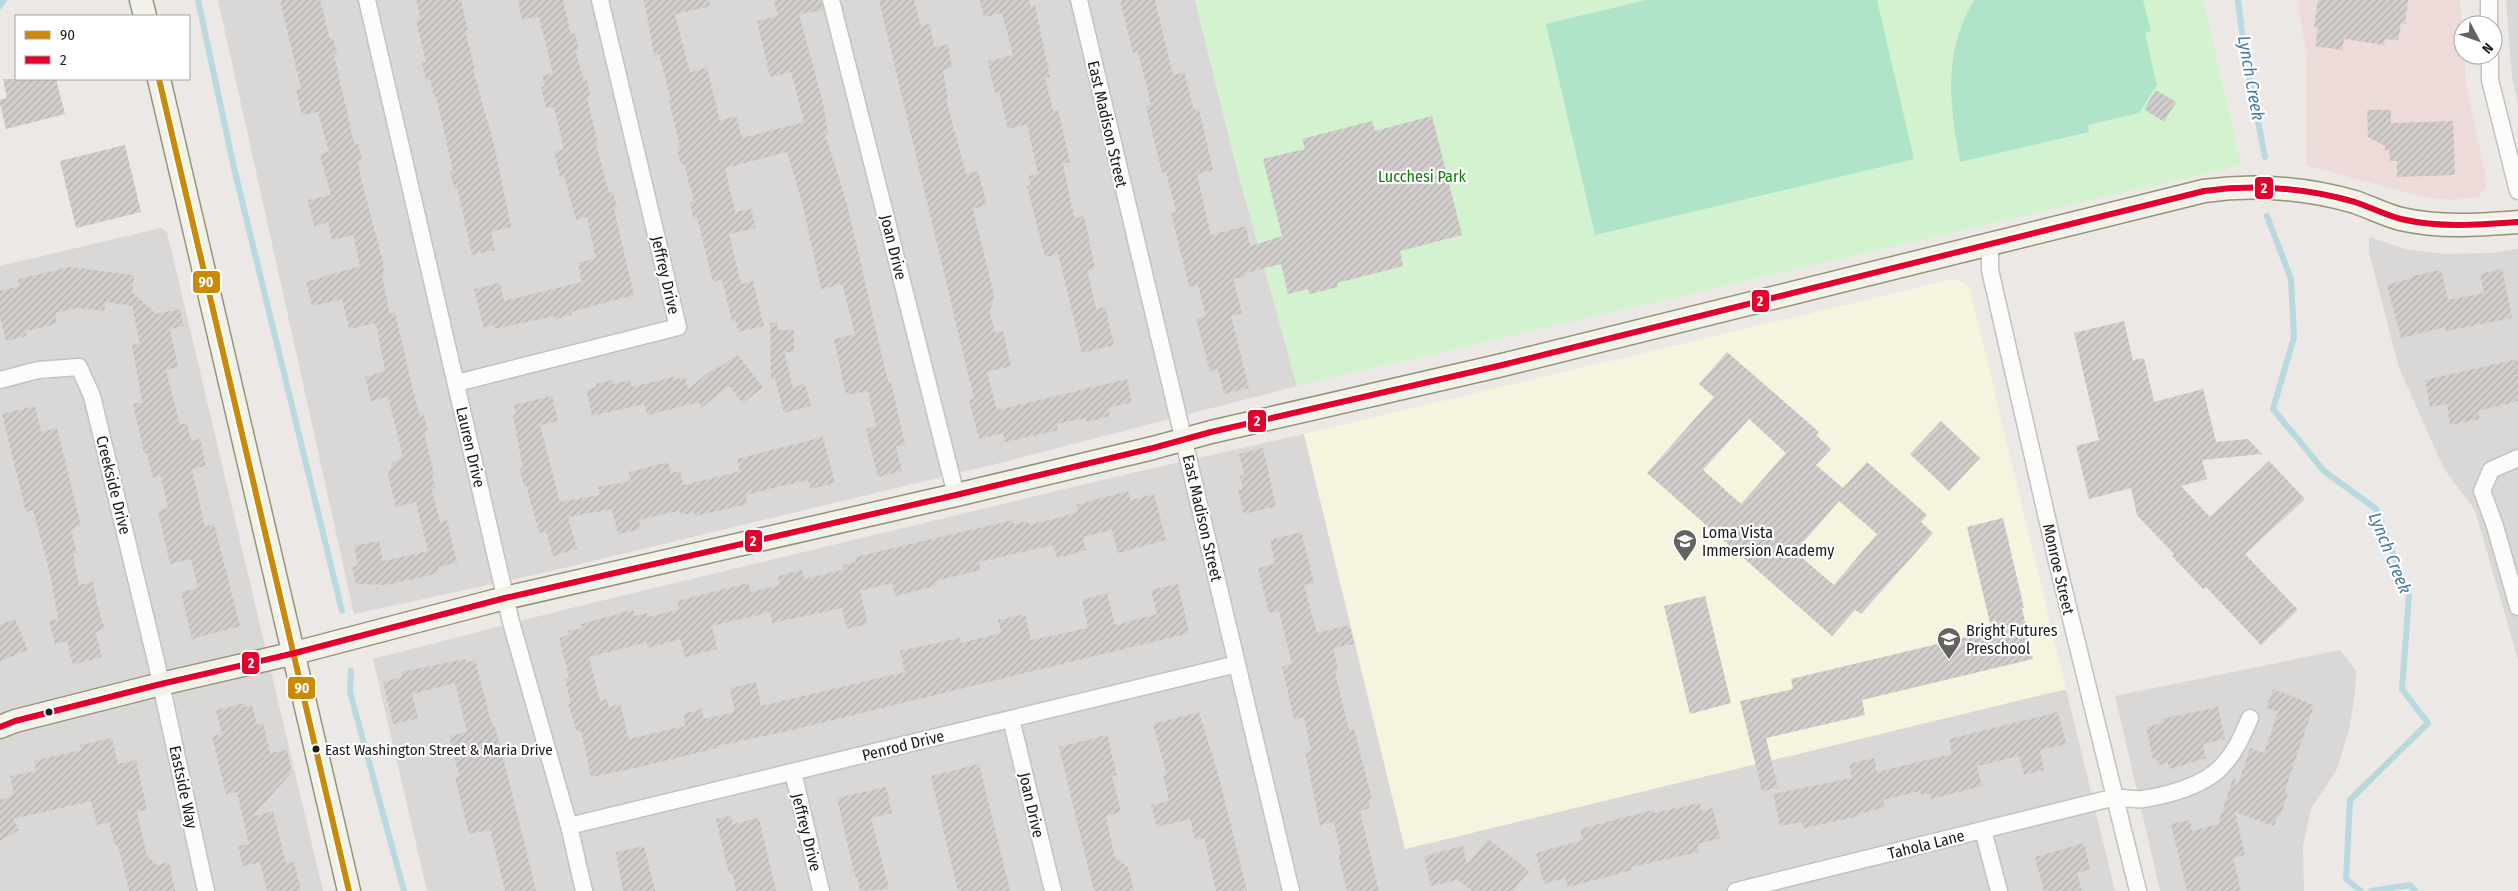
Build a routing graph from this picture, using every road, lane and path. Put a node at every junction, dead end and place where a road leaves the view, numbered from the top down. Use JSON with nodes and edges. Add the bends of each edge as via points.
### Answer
{"nodes":[{"id":1,"x":141,"y":0,"type":"edge"},
{"id":2,"x":367,"y":0,"type":"edge"},
{"id":3,"x":600,"y":0,"type":"edge"},
{"id":4,"x":831,"y":0,"type":"edge"},
{"id":5,"x":1079,"y":0,"type":"edge"},
{"id":6,"x":2488,"y":0,"type":"edge"},
{"id":7,"x":145,"y":15,"type":"edge"},
{"id":8,"x":2489,"y":15,"type":"edge"},
{"id":9,"x":2490,"y":65,"type":"edge"},
{"id":10,"x":159,"y":80,"type":"edge"},
{"id":11,"x":2518,"y":191,"type":"edge"},
{"id":12,"x":2518,"y":222,"type":"edge"},
{"id":13,"x":1990,"y":244,"type":"junction"},
{"id":14,"x":0,"y":380,"type":"edge"},
{"id":15,"x":456,"y":383,"type":"junction"},
{"id":16,"x":1184,"y":440,"type":"junction"},
{"id":17,"x":2518,"y":458,"type":"edge"},
{"id":18,"x":956,"y":495,"type":"junction"},
{"id":19,"x":505,"y":598,"type":"junction"},
{"id":20,"x":2518,"y":607,"type":"edge"},
{"id":21,"x":295,"y":654,"type":"junction"},
{"id":22,"x":1237,"y":664,"type":"junction"},
{"id":23,"x":161,"y":684,"type":"junction"},
{"id":24,"x":2250,"y":718,"type":"dead end"},
{"id":25,"x":1011,"y":719,"type":"junction"},
{"id":26,"x":0,"y":727,"type":"edge"},
{"id":27,"x":793,"y":772,"type":"junction"},
{"id":28,"x":2116,"y":797,"type":"junction"},
{"id":29,"x":569,"y":826,"type":"junction"},
{"id":30,"x":1983,"y":830,"type":"junction"},
{"id":31,"x":1765,"y":888,"type":"edge"},
{"id":32,"x":206,"y":891,"type":"edge"},
{"id":33,"x":349,"y":891,"type":"edge"},
{"id":34,"x":584,"y":891,"type":"edge"},
{"id":35,"x":821,"y":891,"type":"edge"},
{"id":36,"x":1052,"y":891,"type":"edge"},
{"id":37,"x":1291,"y":891,"type":"edge"},
{"id":38,"x":1736,"y":891,"type":"edge"},
{"id":39,"x":1999,"y":891,"type":"edge"},
{"id":40,"x":2138,"y":891,"type":"edge"}],
"edges":[{"from":1,"to":7,"type":"street"},
{"from":2,"to":15,"type":"street","name":"Lauren Drive"},
{"from":3,"to":15,"type":"street","name":"Jeffrey Drive","via":[[678,327]]},
{"from":4,"to":18,"type":"street","name":"Joan Drive"},
{"from":5,"to":16,"type":"street","name":"East Madison Street"},
{"from":6,"to":8,"type":"street"},
{"from":9,"to":11,"type":"street","via":[[2490,80]]},
{"from":10,"to":21,"type":"street"},
{"from":12,"to":13,"type":"street","via":[[2453,227],[2400,219],[2355,202],[2299,189],[2233,187],[2204,191]]},
{"from":13,"to":16,"type":"street","via":[[1489,369]]},
{"from":13,"to":28,"type":"street","name":"Monroe Street","via":[[1990,270],[2058,566]]},
{"from":14,"to":23,"type":"street","name":"Creekside Drive","via":[[38,370],[79,367],[92,396]]},
{"from":15,"to":19,"type":"street","name":"Lauren Drive"},
{"from":16,"to":18,"type":"street"},
{"from":16,"to":22,"type":"street","name":"East Madison Street"},
{"from":17,"to":20,"type":"street","via":[[2491,470],[2482,491]]},
{"from":18,"to":19,"type":"street"},
{"from":19,"to":21,"type":"street"},
{"from":19,"to":29,"type":"street","name":"Lauren Drive"},
{"from":21,"to":23,"type":"street"},
{"from":21,"to":33,"type":"street"},
{"from":22,"to":25,"type":"street","name":"Penrod Drive"},
{"from":22,"to":37,"type":"street","name":"East Madison Street"},
{"from":23,"to":26,"type":"street"},
{"from":23,"to":32,"type":"street","name":"Eastside Way"},
{"from":24,"to":28,"type":"street","name":"Tahola Lane","via":[[2239,743],[2222,766],[2198,783],[2142,799]]},
{"from":25,"to":27,"type":"street","name":"Penrod Drive"},
{"from":25,"to":36,"type":"street","name":"Joan Drive"},
{"from":27,"to":29,"type":"street","name":"Penrod Drive"},
{"from":27,"to":35,"type":"street","name":"Jeffrey Drive"},
{"from":28,"to":30,"type":"street","name":"Tahola Lane"},
{"from":28,"to":40,"type":"street","name":"Monroe Street"},
{"from":29,"to":34,"type":"street","name":"Lauren Drive"},
{"from":30,"to":31,"type":"street","name":"Tahola Lane"},
{"from":30,"to":39,"type":"street"},
{"from":31,"to":38,"type":"street","name":"Tahola Lane"}]}
